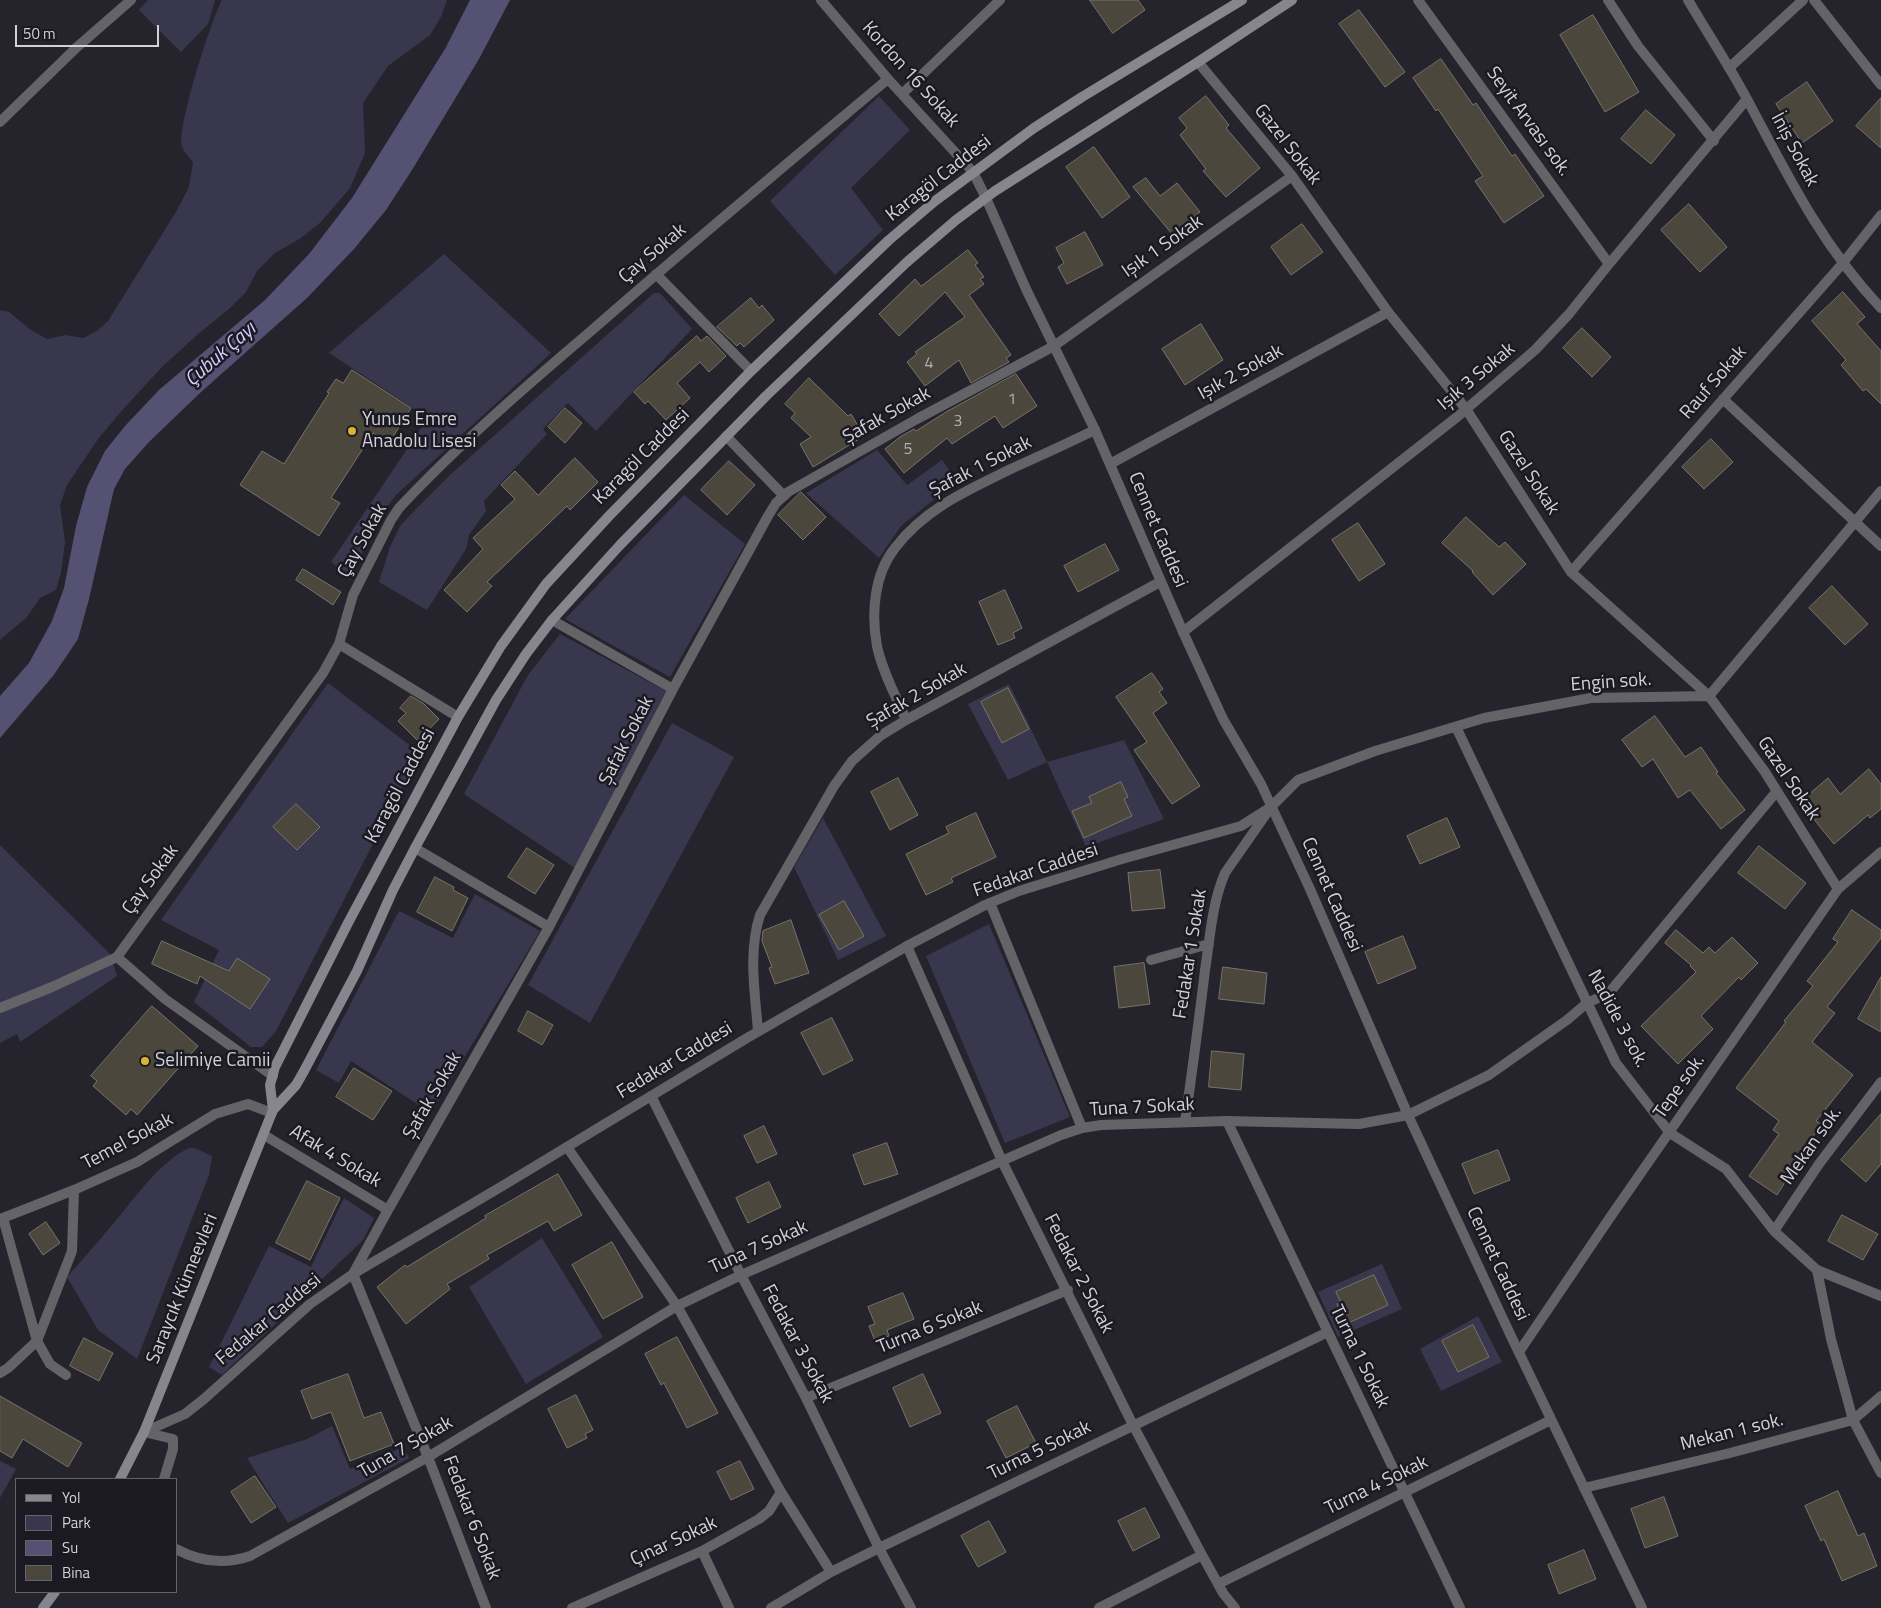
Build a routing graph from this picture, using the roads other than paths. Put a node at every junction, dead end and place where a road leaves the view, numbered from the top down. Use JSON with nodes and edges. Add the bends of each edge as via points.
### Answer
{"nodes":[{"id":1,"x":132,"y":0,"type":"edge"},
{"id":2,"x":821,"y":0,"type":"edge"},
{"id":3,"x":1000,"y":0,"type":"edge"},
{"id":4,"x":1242,"y":0,"type":"edge"},
{"id":5,"x":1292,"y":0,"type":"edge"},
{"id":6,"x":1418,"y":0,"type":"edge"},
{"id":7,"x":1608,"y":0,"type":"edge"},
{"id":8,"x":1688,"y":0,"type":"edge"},
{"id":9,"x":1802,"y":0,"type":"edge"},
{"id":10,"x":1814,"y":0,"type":"edge"},
{"id":11,"x":1198,"y":62,"type":"junction"},
{"id":12,"x":1729,"y":68,"type":"junction"},
{"id":13,"x":888,"y":79,"type":"junction"},
{"id":14,"x":1881,"y":85,"type":"edge"},
{"id":15,"x":902,"y":94,"type":"junction"},
{"id":16,"x":1747,"y":99,"type":"junction"},
{"id":17,"x":0,"y":122,"type":"edge"},
{"id":18,"x":1714,"y":141,"type":"junction"},
{"id":19,"x":973,"y":172,"type":"junction"},
{"id":20,"x":1292,"y":176,"type":"junction"},
{"id":21,"x":986,"y":198,"type":"junction"},
{"id":22,"x":1881,"y":215,"type":"edge"},
{"id":23,"x":1842,"y":263,"type":"junction"},
{"id":24,"x":1609,"y":264,"type":"junction"},
{"id":25,"x":656,"y":274,"type":"junction"},
{"id":26,"x":1881,"y":308,"type":"edge"},
{"id":27,"x":1388,"y":312,"type":"junction"},
{"id":28,"x":1054,"y":346,"type":"junction"},
{"id":29,"x":751,"y":371,"type":"junction"},
{"id":30,"x":1723,"y":399,"type":"junction"},
{"id":31,"x":1466,"y":409,"type":"junction"},
{"id":32,"x":1095,"y":430,"type":"junction"},
{"id":33,"x":726,"y":436,"type":"junction"},
{"id":34,"x":1110,"y":464,"type":"junction"},
{"id":35,"x":1881,"y":491,"type":"edge"},
{"id":36,"x":784,"y":496,"type":"junction"},
{"id":37,"x":1856,"y":521,"type":"junction"},
{"id":38,"x":1881,"y":546,"type":"edge"},
{"id":39,"x":1571,"y":572,"type":"junction"},
{"id":40,"x":1160,"y":582,"type":"junction"},
{"id":41,"x":552,"y":620,"type":"junction"},
{"id":42,"x":1183,"y":632,"type":"junction"},
{"id":43,"x":339,"y":644,"type":"junction"},
{"id":44,"x":673,"y":689,"type":"junction"},
{"id":45,"x":1708,"y":696,"type":"junction"},
{"id":46,"x":458,"y":717,"type":"junction"},
{"id":47,"x":906,"y":720,"type":"junction"},
{"id":48,"x":1456,"y":727,"type":"junction"},
{"id":49,"x":1777,"y":791,"type":"junction"},
{"id":50,"x":1271,"y":807,"type":"junction"},
{"id":51,"x":415,"y":848,"type":"junction"},
{"id":52,"x":1881,"y":852,"type":"edge"},
{"id":53,"x":1838,"y":889,"type":"junction"},
{"id":54,"x":990,"y":903,"type":"junction"},
{"id":55,"x":549,"y":927,"type":"junction"},
{"id":56,"x":1209,"y":944,"type":"junction"},
{"id":57,"x":907,"y":946,"type":"junction"},
{"id":58,"x":117,"y":957,"type":"junction"},
{"id":59,"x":1151,"y":960,"type":"dead end"},
{"id":60,"x":1587,"y":1003,"type":"junction"},
{"id":61,"x":0,"y":1008,"type":"edge"},
{"id":62,"x":758,"y":1031,"type":"junction"},
{"id":63,"x":272,"y":1076,"type":"junction"},
{"id":64,"x":1881,"y":1082,"type":"edge"},
{"id":65,"x":651,"y":1096,"type":"junction"},
{"id":66,"x":272,"y":1111,"type":"junction"},
{"id":67,"x":1408,"y":1115,"type":"junction"},
{"id":68,"x":1227,"y":1121,"type":"junction"},
{"id":69,"x":1185,"y":1122,"type":"junction"},
{"id":70,"x":1082,"y":1128,"type":"junction"},
{"id":71,"x":1670,"y":1133,"type":"junction"},
{"id":72,"x":264,"y":1135,"type":"junction"},
{"id":73,"x":567,"y":1147,"type":"junction"},
{"id":74,"x":1002,"y":1161,"type":"junction"},
{"id":75,"x":74,"y":1190,"type":"junction"},
{"id":76,"x":388,"y":1210,"type":"junction"},
{"id":77,"x":1,"y":1218,"type":"edge"},
{"id":78,"x":1774,"y":1231,"type":"junction"},
{"id":79,"x":1816,"y":1270,"type":"junction"},
{"id":80,"x":354,"y":1274,"type":"junction"},
{"id":81,"x":741,"y":1274,"type":"junction"},
{"id":82,"x":1068,"y":1290,"type":"junction"},
{"id":83,"x":1881,"y":1296,"type":"edge"},
{"id":84,"x":676,"y":1306,"type":"junction"},
{"id":85,"x":1328,"y":1332,"type":"junction"},
{"id":86,"x":37,"y":1341,"type":"junction"},
{"id":87,"x":1519,"y":1352,"type":"junction"},
{"id":88,"x":0,"y":1373,"type":"edge"},
{"id":89,"x":66,"y":1375,"type":"dead end"},
{"id":90,"x":1881,"y":1396,"type":"edge"},
{"id":91,"x":806,"y":1398,"type":"junction"},
{"id":92,"x":1551,"y":1420,"type":"junction"},
{"id":93,"x":1853,"y":1420,"type":"junction"},
{"id":94,"x":1133,"y":1425,"type":"junction"},
{"id":95,"x":144,"y":1432,"type":"junction"},
{"id":96,"x":428,"y":1457,"type":"junction"},
{"id":97,"x":1881,"y":1473,"type":"edge"},
{"id":98,"x":121,"y":1478,"type":"edge"},
{"id":99,"x":164,"y":1478,"type":"edge"},
{"id":100,"x":1584,"y":1488,"type":"junction"},
{"id":101,"x":781,"y":1492,"type":"junction"},
{"id":102,"x":1404,"y":1492,"type":"junction"},
{"id":103,"x":879,"y":1548,"type":"junction"},
{"id":104,"x":178,"y":1550,"type":"edge"},
{"id":105,"x":702,"y":1551,"type":"junction"},
{"id":106,"x":1202,"y":1555,"type":"junction"},
{"id":107,"x":831,"y":1572,"type":"junction"},
{"id":108,"x":1218,"y":1584,"type":"junction"},
{"id":109,"x":54,"y":1593,"type":"edge"},
{"id":110,"x":43,"y":1608,"type":"edge"},
{"id":111,"x":486,"y":1608,"type":"edge"},
{"id":112,"x":572,"y":1608,"type":"edge"},
{"id":113,"x":729,"y":1608,"type":"edge"},
{"id":114,"x":771,"y":1608,"type":"edge"},
{"id":115,"x":910,"y":1608,"type":"edge"},
{"id":116,"x":1099,"y":1608,"type":"edge"},
{"id":117,"x":1235,"y":1608,"type":"edge"},
{"id":118,"x":1460,"y":1608,"type":"edge"},
{"id":119,"x":1642,"y":1608,"type":"edge"}],
"edges":[{"from":1,"to":17,"type":"street","via":[[76,48]]},
{"from":2,"to":13,"type":"street","name":"Kordon 16 Sokak"},
{"from":3,"to":15,"type":"street"},
{"from":4,"to":19,"type":"main road","name":"Karagöl Caddesi","via":[[1082,97]]},
{"from":5,"to":11,"type":"main road"},
{"from":6,"to":24,"type":"street","name":"Seyit Arvası sok."},
{"from":7,"to":18,"type":"street","via":[[1638,46]]},
{"from":8,"to":12,"type":"street","name":"İniş Sokak"},
{"from":9,"to":12,"type":"street"},
{"from":10,"to":14,"type":"street"},
{"from":11,"to":20,"type":"street","name":"Gazel Sokak"},
{"from":11,"to":21,"type":"main road"},
{"from":12,"to":16,"type":"street","name":"İniş Sokak"},
{"from":13,"to":15,"type":"street","name":"Kordon 16 Sokak"},
{"from":13,"to":25,"type":"street","name":"Çay Sokak"},
{"from":15,"to":19,"type":"street","name":"Kordon 16 Sokak"},
{"from":16,"to":18,"type":"street","name":"Işık 3 Sokak"},
{"from":16,"to":23,"type":"street","name":"İniş Sokak","via":[[1796,193]]},
{"from":18,"to":24,"type":"street","name":"Işık 3 Sokak"},
{"from":19,"to":21,"type":"street","name":"Kordon 16 Sokak"},
{"from":19,"to":29,"type":"main road","name":"Karagöl Caddesi","via":[[889,240]]},
{"from":20,"to":27,"type":"street","name":"Gazel Sokak"},
{"from":20,"to":28,"type":"street","name":"Işık 1 Sokak"},
{"from":21,"to":28,"type":"street","name":"Cennet Caddesi"},
{"from":21,"to":33,"type":"main road","via":[[907,262]]},
{"from":22,"to":23,"type":"street","name":"Rauf Sokak"},
{"from":23,"to":26,"type":"street","name":"İniş Sokak"},
{"from":23,"to":30,"type":"street","name":"Rauf Sokak"},
{"from":24,"to":31,"type":"street","name":"Işık 3 Sokak","via":[[1535,350]]},
{"from":25,"to":29,"type":"street"},
{"from":25,"to":43,"type":"street","name":"Çay Sokak","via":[[555,361],[399,508],[353,595]]},
{"from":27,"to":31,"type":"street","name":"Gazel Sokak"},
{"from":27,"to":34,"type":"street","name":"Işık 2 Sokak"},
{"from":28,"to":32,"type":"street","name":"Cennet Caddesi"},
{"from":28,"to":36,"type":"street","name":"Şafak Sokak","via":[[917,419]]},
{"from":29,"to":46,"type":"main road","name":"Karagöl Caddesi","via":[[546,584],[501,646]]},
{"from":30,"to":37,"type":"street"},
{"from":30,"to":39,"type":"street","name":"Rauf Sokak"},
{"from":31,"to":39,"type":"street","name":"Gazel Sokak"},
{"from":31,"to":42,"type":"street","name":"Işık 3 Sokak"},
{"from":32,"to":34,"type":"street","name":"Cennet Caddesi"},
{"from":32,"to":47,"type":"street","name":"Şafak 1 Sokak","via":[[957,495],[935,509],[894,548],[881,575],[875,625],[878,648]]},
{"from":33,"to":36,"type":"street"},
{"from":33,"to":41,"type":"main road"},
{"from":34,"to":40,"type":"street","name":"Cennet Caddesi"},
{"from":35,"to":37,"type":"street"},
{"from":36,"to":44,"type":"street","name":"Şafak Sokak","via":[[768,516]]},
{"from":37,"to":38,"type":"street"},
{"from":37,"to":45,"type":"street"},
{"from":39,"to":45,"type":"street","name":"Gazel Sokak"},
{"from":40,"to":42,"type":"street","name":"Cennet Caddesi"},
{"from":40,"to":47,"type":"street","name":"Şafak 2 Sokak"},
{"from":41,"to":44,"type":"street"},
{"from":41,"to":51,"type":"main road","via":[[496,700]]},
{"from":42,"to":50,"type":"street","name":"Cennet Caddesi","via":[[1223,718]]},
{"from":43,"to":46,"type":"street"},
{"from":43,"to":58,"type":"street","name":"Çay Sokak","via":[[323,673]]},
{"from":44,"to":55,"type":"street","name":"Şafak Sokak"},
{"from":45,"to":48,"type":"street","name":"Engin sok.","via":[[1591,698],[1484,718]]},
{"from":45,"to":49,"type":"street","name":"Gazel Sokak"},
{"from":46,"to":63,"type":"main road","name":"Karagöl Caddesi","via":[[348,923]]},
{"from":47,"to":62,"type":"street","name":"Şafak 2 Sokak","via":[[874,741],[852,761],[834,786],[760,915],[753,952]]},
{"from":48,"to":50,"type":"street","name":"Engin sok.","via":[[1375,751],[1298,780]]},
{"from":48,"to":60,"type":"street","name":"Nadide 3 sok."},
{"from":49,"to":53,"type":"street","name":"Gazel Sokak"},
{"from":49,"to":60,"type":"street","name":"Tuna 7 Sokak","via":[[1609,993]]},
{"from":50,"to":54,"type":"street","name":"Fedakar Caddesi","via":[[1241,826],[1122,859]]},
{"from":50,"to":56,"type":"street","name":"Fedakar 1 Sokak","via":[[1225,873],[1216,896]]},
{"from":50,"to":67,"type":"street","name":"Cennet Caddesi"},
{"from":51,"to":55,"type":"street"},
{"from":51,"to":66,"type":"main road","via":[[357,971],[304,1071]]},
{"from":52,"to":53,"type":"street","name":"Tepe sok."},
{"from":53,"to":71,"type":"street","name":"Tepe sok."},
{"from":54,"to":57,"type":"street","name":"Fedakar Caddesi"},
{"from":54,"to":70,"type":"street"},
{"from":55,"to":76,"type":"street","name":"Şafak Sokak"},
{"from":56,"to":59,"type":"street"},
{"from":56,"to":69,"type":"street","name":"Fedakar 1 Sokak"},
{"from":57,"to":62,"type":"street","name":"Fedakar Caddesi"},
{"from":57,"to":74,"type":"street","name":"Fedakar 2 Sokak"},
{"from":58,"to":61,"type":"street"},
{"from":58,"to":63,"type":"street","via":[[165,1000]]},
{"from":60,"to":67,"type":"street","name":"Tuna 7 Sokak","via":[[1490,1075]]},
{"from":60,"to":71,"type":"street","name":"Nadide 3 sok.","via":[[1616,1063]]},
{"from":62,"to":65,"type":"street","name":"Fedakar Caddesi"},
{"from":63,"to":66,"type":"main road","name":"Karagöl Caddesi"},
{"from":64,"to":78,"type":"street","name":"Mekan sok."},
{"from":65,"to":73,"type":"street","name":"Fedakar Caddesi"},
{"from":65,"to":81,"type":"street","name":"Fedakar 3 Sokak"},
{"from":66,"to":72,"type":"main road","name":"Saraycık Kümeevleri"},
{"from":66,"to":75,"type":"street","name":"Temel Sokak","via":[[248,1104],[215,1114],[137,1162]]},
{"from":67,"to":68,"type":"street","name":"Tuna 7 Sokak","via":[[1359,1124]]},
{"from":67,"to":87,"type":"street","name":"Cennet Caddesi"},
{"from":68,"to":69,"type":"street","name":"Tuna 7 Sokak"},
{"from":68,"to":85,"type":"street","name":"Turna 1 Sokak"},
{"from":69,"to":70,"type":"street","name":"Tuna 7 Sokak"},
{"from":70,"to":74,"type":"street","name":"Tuna 7 Sokak"},
{"from":71,"to":78,"type":"street","name":"Nadide 3 sok.","via":[[1726,1169]]},
{"from":71,"to":87,"type":"street","name":"Tepe sok."},
{"from":72,"to":76,"type":"street","name":"Afak 4 Sokak"},
{"from":72,"to":95,"type":"main road","name":"Saraycık Kümeevleri"},
{"from":73,"to":80,"type":"street","name":"Fedakar Caddesi"},
{"from":73,"to":84,"type":"street"},
{"from":74,"to":81,"type":"street","name":"Tuna 7 Sokak"},
{"from":74,"to":82,"type":"street","name":"Fedakar 2 Sokak"},
{"from":75,"to":77,"type":"street","name":"Temel Sokak"},
{"from":75,"to":86,"type":"street","via":[[72,1251]]},
{"from":76,"to":80,"type":"street","name":"Şafak Sokak"},
{"from":77,"to":86,"type":"street"},
{"from":78,"to":79,"type":"street","name":"Nadide 3 sok."},
{"from":79,"to":83,"type":"street"},
{"from":79,"to":93,"type":"street"},
{"from":80,"to":95,"type":"street","name":"Fedakar Caddesi","via":[[310,1304],[185,1414]]},
{"from":80,"to":96,"type":"street","name":"Fedakar 6 Sokak"},
{"from":81,"to":84,"type":"street","name":"Tuna 7 Sokak"},
{"from":81,"to":91,"type":"street","name":"Fedakar 3 Sokak"},
{"from":82,"to":91,"type":"street","name":"Turna 6 Sokak"},
{"from":82,"to":94,"type":"street","name":"Fedakar 2 Sokak"},
{"from":84,"to":96,"type":"street","name":"Tuna 7 Sokak"},
{"from":84,"to":101,"type":"street"},
{"from":85,"to":94,"type":"street","name":"Turna 5 Sokak"},
{"from":85,"to":102,"type":"street","name":"Turna 1 Sokak"},
{"from":86,"to":88,"type":"street"},
{"from":86,"to":89,"type":"street","via":[[50,1364]]},
{"from":87,"to":92,"type":"street","name":"Cennet Caddesi"},
{"from":90,"to":93,"type":"street","name":"Mekan 1 sok."},
{"from":91,"to":103,"type":"street","name":"Fedakar 3 Sokak"},
{"from":92,"to":100,"type":"street","name":"Cennet Caddesi"},
{"from":92,"to":102,"type":"street","name":"Turna 4 Sokak"},
{"from":93,"to":97,"type":"street"},
{"from":93,"to":100,"type":"street","name":"Mekan 1 sok."},
{"from":94,"to":103,"type":"street","name":"Turna 5 Sokak"},
{"from":94,"to":106,"type":"street","name":"Fedakar 2 Sokak"},
{"from":95,"to":98,"type":"main road","name":"Saraycık Kümeevleri"},
{"from":95,"to":99,"type":"street","via":[[174,1439]]},
{"from":96,"to":104,"type":"street","name":"Tuna 7 Sokak","via":[[250,1556],[220,1562]]},
{"from":96,"to":111,"type":"street","name":"Fedakar 6 Sokak"},
{"from":100,"to":119,"type":"street","name":"Cennet Caddesi"},
{"from":101,"to":105,"type":"street","name":"Çınar Sokak","via":[[759,1519]]},
{"from":101,"to":107,"type":"street"},
{"from":102,"to":108,"type":"street","name":"Turna 4 Sokak"},
{"from":102,"to":118,"type":"street","name":"Turna 1 Sokak"},
{"from":103,"to":107,"type":"street","name":"Turna 5 Sokak"},
{"from":103,"to":115,"type":"street","name":"Fedakar 3 Sokak"},
{"from":105,"to":112,"type":"street","name":"Çınar Sokak"},
{"from":105,"to":113,"type":"street"},
{"from":106,"to":108,"type":"street","name":"Fedakar 2 Sokak"},
{"from":106,"to":116,"type":"street"},
{"from":107,"to":114,"type":"street","name":"Turna 5 Sokak"},
{"from":108,"to":117,"type":"street","name":"Fedakar 2 Sokak"},
{"from":109,"to":110,"type":"main road"}]}
